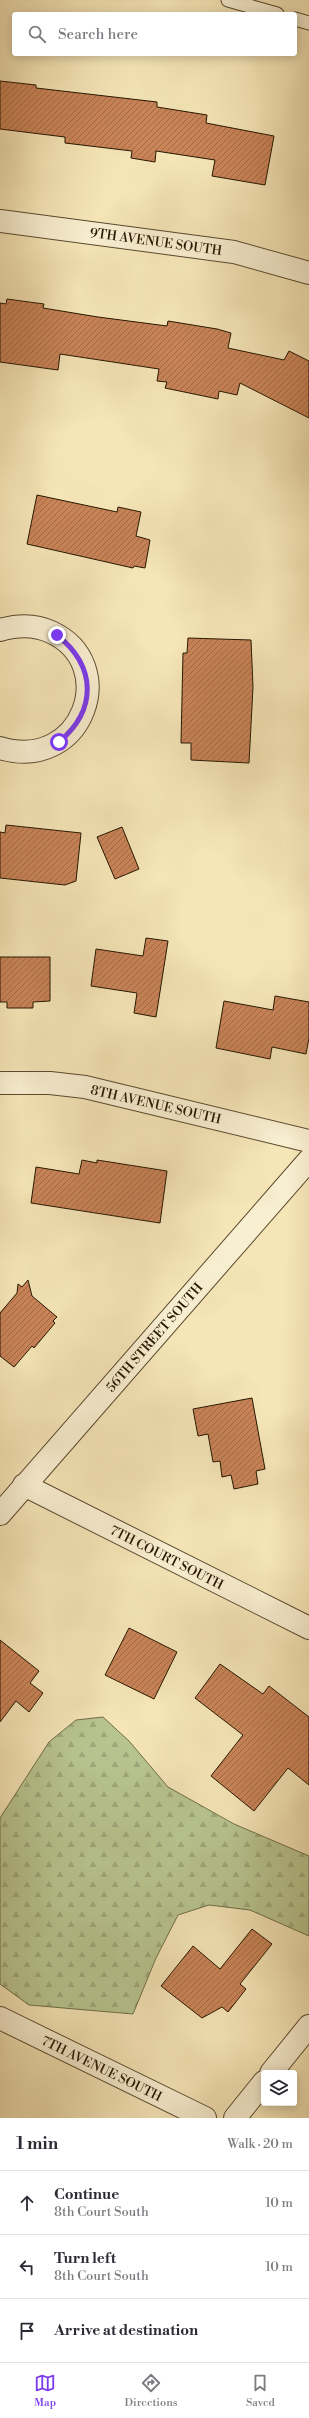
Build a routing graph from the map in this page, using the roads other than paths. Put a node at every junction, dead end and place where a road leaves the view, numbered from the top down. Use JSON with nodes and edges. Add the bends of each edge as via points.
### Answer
{"nodes":[{"id":1,"x":228,"y":0,"type":"edge"},
{"id":2,"x":270,"y":12,"type":"edge"},
{"id":3,"x":297,"y":20,"type":"edge"},
{"id":4,"x":309,"y":23,"type":"edge"},
{"id":5,"x":0,"y":221,"type":"edge"},
{"id":6,"x":309,"y":273,"type":"edge"},
{"id":7,"x":0,"y":630,"type":"edge"},
{"id":8,"x":0,"y":748,"type":"edge"},
{"id":9,"x":0,"y":1083,"type":"edge"},
{"id":10,"x":309,"y":1141,"type":"edge"},
{"id":11,"x":309,"y":1160,"type":"edge"},
{"id":12,"x":24,"y":1486,"type":"junction"},
{"id":13,"x":0,"y":1514,"type":"edge"},
{"id":14,"x":309,"y":1628,"type":"edge"},
{"id":15,"x":0,"y":2018,"type":"edge"},
{"id":16,"x":309,"y":2026,"type":"edge"},
{"id":17,"x":273,"y":2070,"type":"edge"},
{"id":18,"x":261,"y":2086,"type":"edge"},
{"id":19,"x":205,"y":2118,"type":"edge"},
{"id":20,"x":235,"y":2118,"type":"edge"}],
"edges":[{"from":1,"to":2,"type":"lane"},
{"from":3,"to":4,"type":"lane"},
{"from":5,"to":6,"type":"street","name":"9TH AVENUE SOUTH","via":[[234,252]]},
{"from":7,"to":8,"type":"street","via":[[27,626],[43,628],[57,635],[70,645],[79,658],[88,689],[80,719],[71,732],[59,742],[29,753]]},
{"from":9,"to":10,"type":"street","name":"8TH AVENUE SOUTH","via":[[50,1083],[85,1088]]},
{"from":11,"to":12,"type":"street","name":"56TH STREET SOUTH"},
{"from":12,"to":13,"type":"street","name":"56TH STREET SOUTH"},
{"from":12,"to":14,"type":"street","name":"7TH COURT SOUTH"},
{"from":15,"to":19,"type":"street","name":"7TH AVENUE SOUTH"},
{"from":16,"to":17,"type":"street"},
{"from":18,"to":20,"type":"street"}]}
